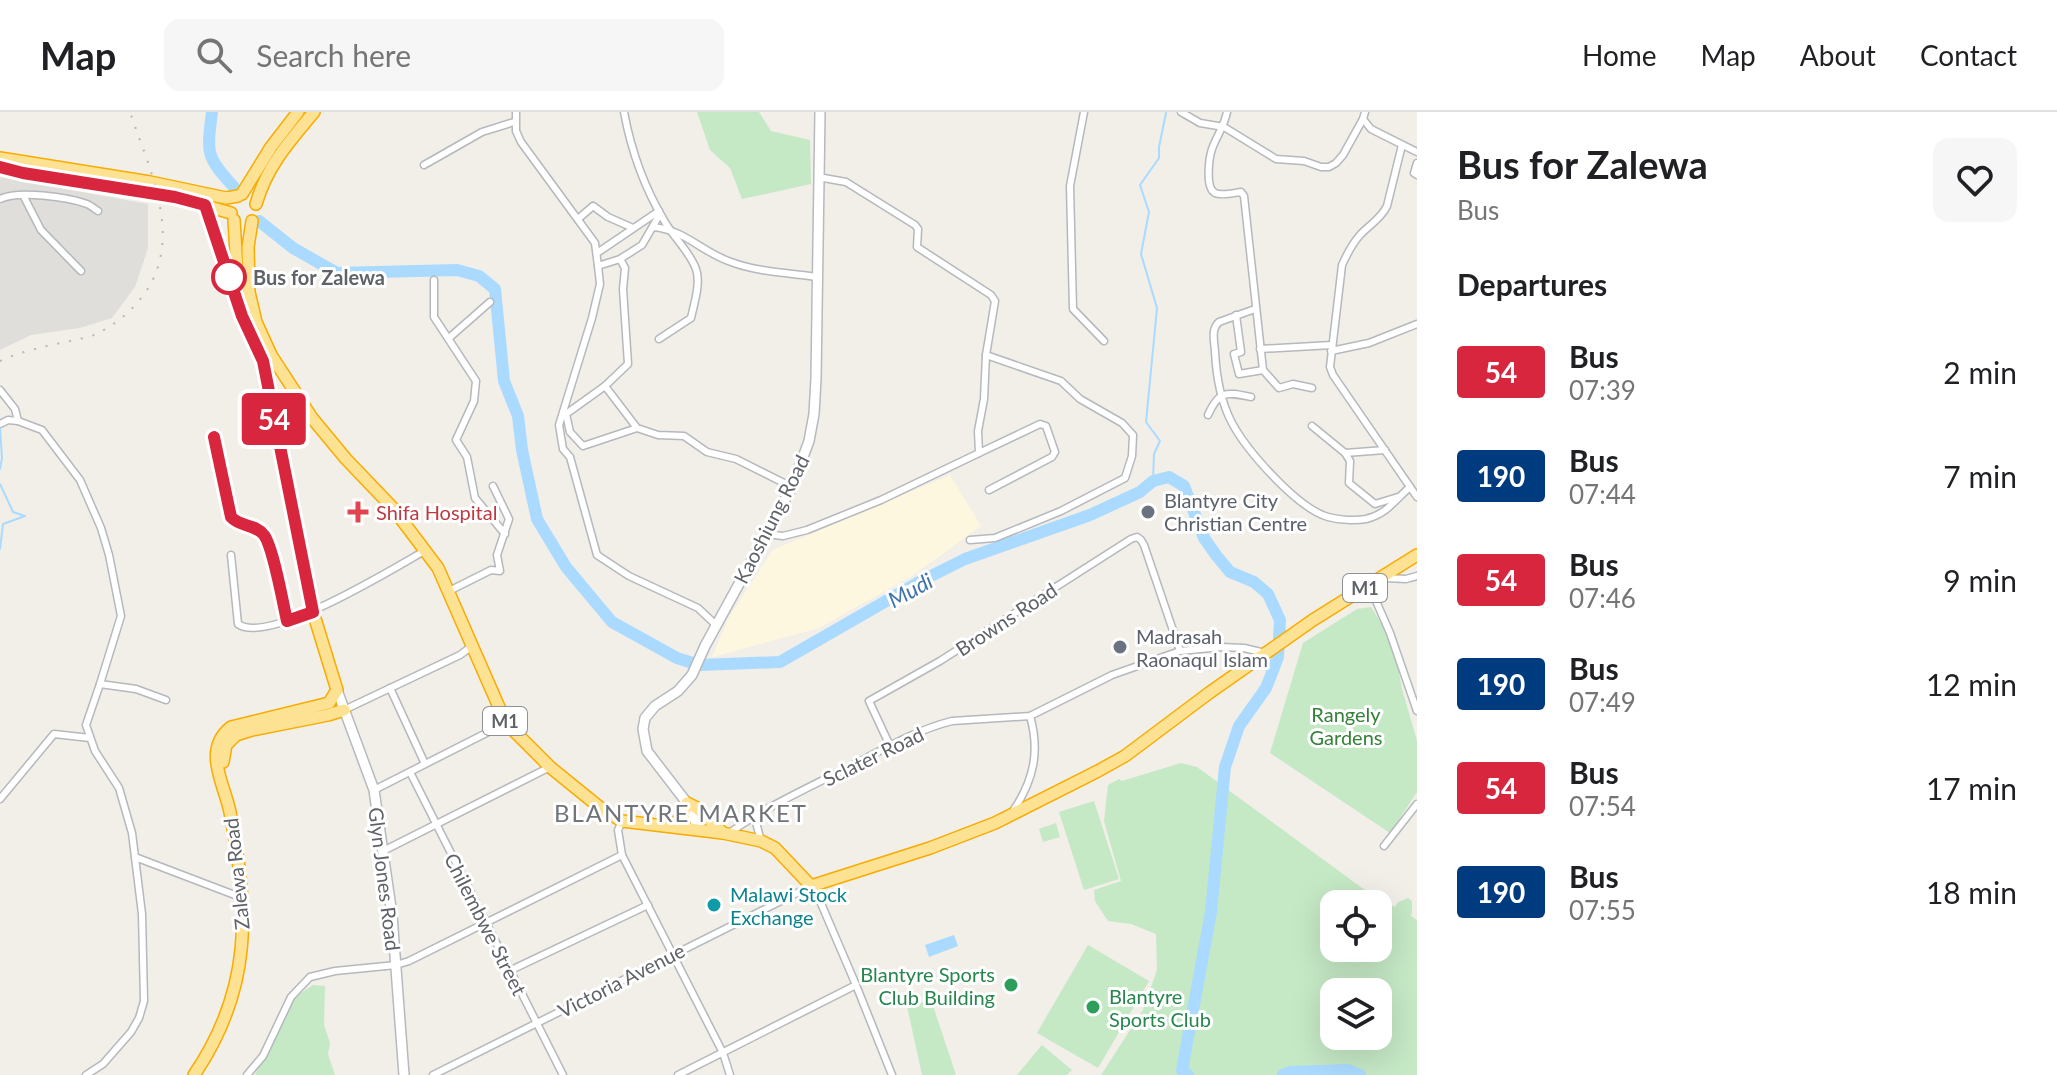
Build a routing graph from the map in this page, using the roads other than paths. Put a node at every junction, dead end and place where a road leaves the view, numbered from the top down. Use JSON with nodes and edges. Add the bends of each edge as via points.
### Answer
{"nodes":[{"id":1,"x":298,"y":112,"type":"edge"},
{"id":2,"x":314,"y":112,"type":"edge"},
{"id":3,"x":516,"y":112,"type":"edge"},
{"id":4,"x":624,"y":112,"type":"edge"},
{"id":5,"x":820,"y":112,"type":"edge"},
{"id":6,"x":1084,"y":112,"type":"edge"},
{"id":7,"x":1181,"y":112,"type":"edge"},
{"id":8,"x":1227,"y":112,"type":"edge"},
{"id":9,"x":1364,"y":115,"type":"edge"},
{"id":10,"x":514,"y":122,"type":"junction"},
{"id":11,"x":1224,"y":127,"type":"junction"},
{"id":12,"x":1402,"y":145,"type":"junction"},
{"id":13,"x":1417,"y":152,"type":"edge"},
{"id":14,"x":0,"y":158,"type":"edge"},
{"id":15,"x":1417,"y":163,"type":"edge"},
{"id":16,"x":424,"y":165,"type":"dead end"},
{"id":17,"x":0,"y":167,"type":"edge"},
{"id":18,"x":1417,"y":175,"type":"edge"},
{"id":19,"x":818,"y":177,"type":"junction"},
{"id":20,"x":23,"y":195,"type":"junction"},
{"id":21,"x":240,"y":195,"type":"junction"},
{"id":22,"x":0,"y":199,"type":"edge"},
{"id":23,"x":256,"y":204,"type":"junction"},
{"id":24,"x":205,"y":205,"type":"junction"},
{"id":25,"x":98,"y":211,"type":"dead end"},
{"id":26,"x":660,"y":212,"type":"junction"},
{"id":27,"x":233,"y":216,"type":"junction"},
{"id":28,"x":578,"y":219,"type":"junction"},
{"id":29,"x":252,"y":221,"type":"junction"},
{"id":30,"x":653,"y":227,"type":"junction"},
{"id":31,"x":633,"y":228,"type":"junction"},
{"id":32,"x":669,"y":228,"type":"junction"},
{"id":33,"x":597,"y":253,"type":"junction"},
{"id":34,"x":620,"y":259,"type":"junction"},
{"id":35,"x":598,"y":266,"type":"junction"},
{"id":36,"x":81,"y":271,"type":"dead end"},
{"id":37,"x":817,"y":277,"type":"junction"},
{"id":38,"x":434,"y":280,"type":"dead end"},
{"id":39,"x":490,"y":302,"type":"dead end"},
{"id":40,"x":239,"y":303,"type":"junction"},
{"id":41,"x":1255,"y":309,"type":"junction"},
{"id":42,"x":1236,"y":315,"type":"junction"},
{"id":43,"x":1417,"y":324,"type":"edge"},
{"id":44,"x":449,"y":338,"type":"junction"},
{"id":45,"x":659,"y":339,"type":"dead end"},
{"id":46,"x":1104,"y":341,"type":"dead end"},
{"id":47,"x":1332,"y":348,"type":"junction"},
{"id":48,"x":1260,"y":349,"type":"junction"},
{"id":49,"x":986,"y":355,"type":"junction"},
{"id":50,"x":1263,"y":370,"type":"junction"},
{"id":51,"x":605,"y":386,"type":"junction"},
{"id":52,"x":1312,"y":388,"type":"dead end"},
{"id":53,"x":0,"y":390,"type":"edge"},
{"id":54,"x":1223,"y":395,"type":"junction"},
{"id":55,"x":1251,"y":397,"type":"dead end"},
{"id":56,"x":1208,"y":415,"type":"dead end"},
{"id":57,"x":18,"y":421,"type":"junction"},
{"id":58,"x":0,"y":424,"type":"edge"},
{"id":59,"x":1312,"y":426,"type":"dead end"},
{"id":60,"x":637,"y":428,"type":"junction"},
{"id":61,"x":214,"y":437,"type":"dead end"},
{"id":62,"x":1385,"y":450,"type":"junction"},
{"id":63,"x":979,"y":453,"type":"junction"},
{"id":64,"x":1345,"y":453,"type":"junction"},
{"id":65,"x":493,"y":486,"type":"dead end"},
{"id":66,"x":792,"y":487,"type":"junction"},
{"id":67,"x":1410,"y":487,"type":"junction"},
{"id":68,"x":989,"y":490,"type":"dead end"},
{"id":69,"x":1398,"y":497,"type":"junction"},
{"id":70,"x":1417,"y":497,"type":"edge"},
{"id":71,"x":505,"y":534,"type":"junction"},
{"id":72,"x":766,"y":534,"type":"junction"},
{"id":73,"x":970,"y":540,"type":"dead end"},
{"id":74,"x":426,"y":550,"type":"junction"},
{"id":75,"x":231,"y":555,"type":"dead end"},
{"id":76,"x":1417,"y":555,"type":"edge"},
{"id":77,"x":1417,"y":576,"type":"edge"},
{"id":78,"x":1382,"y":578,"type":"junction"},
{"id":79,"x":1369,"y":585,"type":"junction"},
{"id":80,"x":449,"y":591,"type":"junction"},
{"id":81,"x":313,"y":612,"type":"junction"},
{"id":82,"x":287,"y":621,"type":"junction"},
{"id":83,"x":716,"y":625,"type":"junction"},
{"id":84,"x":472,"y":646,"type":"junction"},
{"id":85,"x":1268,"y":650,"type":"junction"},
{"id":86,"x":1180,"y":651,"type":"junction"},
{"id":87,"x":100,"y":684,"type":"junction"},
{"id":88,"x":390,"y":688,"type":"junction"},
{"id":89,"x":337,"y":690,"type":"junction"},
{"id":90,"x":166,"y":700,"type":"dead end"},
{"id":91,"x":344,"y":710,"type":"junction"},
{"id":92,"x":1417,"y":711,"type":"edge"},
{"id":93,"x":1030,"y":716,"type":"junction"},
{"id":94,"x":506,"y":723,"type":"junction"},
{"id":95,"x":90,"y":738,"type":"junction"},
{"id":96,"x":890,"y":746,"type":"junction"},
{"id":97,"x":425,"y":764,"type":"junction"},
{"id":98,"x":550,"y":767,"type":"junction"},
{"id":99,"x":410,"y":772,"type":"junction"},
{"id":100,"x":374,"y":790,"type":"junction"},
{"id":101,"x":0,"y":799,"type":"edge"},
{"id":102,"x":687,"y":803,"type":"junction"},
{"id":103,"x":1417,"y":804,"type":"edge"},
{"id":104,"x":229,"y":807,"type":"junction"},
{"id":105,"x":754,"y":815,"type":"junction"},
{"id":106,"x":1010,"y":816,"type":"junction"},
{"id":107,"x":622,"y":821,"type":"junction"},
{"id":108,"x":436,"y":826,"type":"junction"},
{"id":109,"x":672,"y":826,"type":"junction"},
{"id":110,"x":699,"y":830,"type":"junction"},
{"id":111,"x":726,"y":834,"type":"junction"},
{"id":112,"x":761,"y":841,"type":"junction"},
{"id":113,"x":1384,"y":846,"type":"dead end"},
{"id":114,"x":383,"y":851,"type":"junction"},
{"id":115,"x":622,"y":855,"type":"junction"},
{"id":116,"x":135,"y":857,"type":"junction"},
{"id":117,"x":811,"y":886,"type":"junction"},
{"id":118,"x":243,"y":898,"type":"junction"},
{"id":119,"x":648,"y":905,"type":"junction"},
{"id":120,"x":485,"y":924,"type":"junction"},
{"id":121,"x":672,"y":954,"type":"junction"},
{"id":122,"x":396,"y":965,"type":"junction"},
{"id":123,"x":509,"y":971,"type":"junction"},
{"id":124,"x":856,"y":985,"type":"junction"},
{"id":125,"x":536,"y":1022,"type":"junction"},
{"id":126,"x":723,"y":1053,"type":"junction"},
{"id":127,"x":197,"y":1074,"type":"edge"},
{"id":128,"x":86,"y":1075,"type":"edge"},
{"id":129,"x":247,"y":1075,"type":"edge"},
{"id":130,"x":404,"y":1075,"type":"edge"},
{"id":131,"x":433,"y":1075,"type":"edge"},
{"id":132,"x":563,"y":1075,"type":"edge"},
{"id":133,"x":678,"y":1075,"type":"edge"},
{"id":134,"x":730,"y":1075,"type":"edge"},
{"id":135,"x":892,"y":1075,"type":"edge"}],
"edges":[{"from":1,"to":21,"type":"highway"},
{"from":2,"to":23,"type":"highway","via":[[270,168]]},
{"from":3,"to":10,"type":"street"},
{"from":4,"to":26,"type":"street","via":[[635,157]]},
{"from":5,"to":19,"type":"street","name":"Kaoshiung Road"},
{"from":6,"to":46,"type":"street","via":[[1070,186],[1073,309]]},
{"from":7,"to":11,"type":"street","via":[[1200,123]]},
{"from":8,"to":11,"type":"street"},
{"from":9,"to":11,"type":"street","via":[[1343,155],[1329,167],[1276,159]]},
{"from":9,"to":12,"type":"street","via":[[1371,129]]},
{"from":10,"to":16,"type":"street","via":[[482,132]]},
{"from":10,"to":28,"type":"street","via":[[521,142]]},
{"from":11,"to":41,"type":"street","via":[[1212,149],[1209,185],[1218,194],[1244,196]]},
{"from":12,"to":13,"type":"street"},
{"from":12,"to":47,"type":"street","via":[[1383,214],[1360,234],[1342,265]]},
{"from":14,"to":21,"type":"highway","via":[[226,198]]},
{"from":15,"to":18,"type":"street"},
{"from":17,"to":24,"type":"highway"},
{"from":19,"to":37,"type":"street","name":"Kaoshiung Road"},
{"from":19,"to":49,"type":"street","via":[[846,182],[915,225],[917,247],[991,295],[995,301]]},
{"from":20,"to":22,"type":"street"},
{"from":20,"to":25,"type":"street","via":[[62,198]]},
{"from":20,"to":36,"type":"street","via":[[41,230]]},
{"from":21,"to":23,"type":"highway","via":[[250,196]]},
{"from":21,"to":27,"type":"highway"},
{"from":23,"to":29,"type":"highway"},
{"from":24,"to":27,"type":"highway"},
{"from":24,"to":40,"type":"highway"},
{"from":26,"to":30,"type":"street"},
{"from":26,"to":31,"type":"street"},
{"from":26,"to":32,"type":"street"},
{"from":27,"to":29,"type":"highway","via":[[243,224]]},
{"from":27,"to":40,"type":"highway"},
{"from":28,"to":31,"type":"street","via":[[593,206]]},
{"from":28,"to":33,"type":"street"},
{"from":29,"to":74,"type":"highway","number":"M1","via":[[249,292],[271,355],[312,418]]},
{"from":30,"to":32,"type":"street"},
{"from":30,"to":34,"type":"street","via":[[642,245]]},
{"from":31,"to":33,"type":"street"},
{"from":32,"to":37,"type":"street","via":[[733,263]]},
{"from":32,"to":45,"type":"street","via":[[696,267],[697,285],[691,318]]},
{"from":33,"to":35,"type":"street"},
{"from":34,"to":35,"type":"street"},
{"from":34,"to":51,"type":"street","via":[[625,268],[628,364]]},
{"from":35,"to":83,"type":"street","via":[[600,284],[592,318],[559,425],[597,555],[698,608]]},
{"from":37,"to":66,"type":"street","name":"Kaoshiung Road","via":[[814,414]]},
{"from":38,"to":44,"type":"street","via":[[434,317]]},
{"from":39,"to":44,"type":"street"},
{"from":40,"to":81,"type":"highway","via":[[263,361]]},
{"from":41,"to":42,"type":"street"},
{"from":41,"to":48,"type":"street"},
{"from":42,"to":50,"type":"street","via":[[1239,374]]},
{"from":42,"to":54,"type":"street","via":[[1214,326]]},
{"from":43,"to":47,"type":"street","via":[[1369,343]]},
{"from":44,"to":71,"type":"street","via":[[476,381],[474,401],[456,440],[467,457],[475,498]]},
{"from":47,"to":48,"type":"street"},
{"from":47,"to":62,"type":"street","via":[[1333,375]]},
{"from":48,"to":50,"type":"street"},
{"from":49,"to":63,"type":"street"},
{"from":49,"to":73,"type":"street","via":[[1061,381],[1080,399],[1109,414],[1133,435],[1132,456],[1125,478],[995,538]]},
{"from":50,"to":52,"type":"street","via":[[1279,388]]},
{"from":51,"to":60,"type":"street"},
{"from":51,"to":60,"type":"street","via":[[566,414],[570,432],[583,446]]},
{"from":53,"to":57,"type":"street"},
{"from":54,"to":55,"type":"street"},
{"from":54,"to":56,"type":"street"},
{"from":54,"to":69,"type":"street","via":[[1231,421],[1252,451],[1311,508],[1328,517],[1366,519],[1387,510]]},
{"from":57,"to":58,"type":"street"},
{"from":57,"to":87,"type":"street","via":[[42,430],[80,480],[105,541],[121,616]]},
{"from":59,"to":64,"type":"street"},
{"from":60,"to":66,"type":"street","via":[[684,436],[707,452],[736,459]]},
{"from":61,"to":82,"type":"street","via":[[231,517],[259,529],[268,542]]},
{"from":62,"to":64,"type":"street"},
{"from":62,"to":67,"type":"street"},
{"from":63,"to":68,"type":"street","via":[[1040,424],[1046,426],[1055,452]]},
{"from":63,"to":72,"type":"street","via":[[807,530]]},
{"from":64,"to":69,"type":"street","via":[[1349,483],[1358,492],[1375,504]]},
{"from":65,"to":71,"type":"street","via":[[509,519]]},
{"from":66,"to":72,"type":"street","name":"Kaoshiung Road"},
{"from":67,"to":69,"type":"street"},
{"from":67,"to":70,"type":"street"},
{"from":71,"to":80,"type":"street","via":[[497,555],[500,571],[491,570]]},
{"from":72,"to":83,"type":"street","name":"Kaoshiung Road"},
{"from":74,"to":80,"type":"highway","number":"M1"},
{"from":74,"to":81,"type":"street"},
{"from":75,"to":82,"type":"street","via":[[238,624],[247,629]]},
{"from":76,"to":78,"type":"highway","number":"M1"},
{"from":77,"to":78,"type":"street"},
{"from":78,"to":79,"type":"highway","number":"M1"},
{"from":79,"to":85,"type":"highway","number":"M1"},
{"from":79,"to":92,"type":"street"},
{"from":80,"to":84,"type":"highway","number":"M1"},
{"from":81,"to":82,"type":"street"},
{"from":81,"to":89,"type":"highway"},
{"from":83,"to":102,"type":"street","name":"Kaoshiung Road","via":[[692,675],[649,712],[643,729],[653,762]]},
{"from":84,"to":88,"type":"street"},
{"from":84,"to":94,"type":"highway","number":"M1"},
{"from":85,"to":86,"type":"street"},
{"from":85,"to":106,"type":"highway","number":"M1","via":[[1125,756]]},
{"from":86,"to":93,"type":"street","via":[[1112,675]]},
{"from":86,"to":96,"type":"street","name":"Browns Road","via":[[1137,537],[869,701]]},
{"from":87,"to":90,"type":"street"},
{"from":87,"to":95,"type":"street","via":[[86,725]]},
{"from":88,"to":91,"type":"street"},
{"from":88,"to":97,"type":"street"},
{"from":89,"to":91,"type":"street","name":"Glyn Jones Road"},
{"from":89,"to":104,"type":"highway","name":"Zalewa Road","via":[[329,703],[224,732],[216,752]]},
{"from":91,"to":100,"type":"street","name":"Glyn Jones Road"},
{"from":91,"to":104,"type":"highway","name":"Zalewa Road","via":[[230,739],[223,757]]},
{"from":93,"to":96,"type":"street","name":"Sclater Road","via":[[941,723]]},
{"from":93,"to":106,"type":"street","via":[[1034,761]]},
{"from":94,"to":97,"type":"street"},
{"from":94,"to":98,"type":"highway","number":"M1"},
{"from":95,"to":101,"type":"street","via":[[54,734]]},
{"from":95,"to":116,"type":"street","via":[[119,788]]},
{"from":96,"to":105,"type":"street","name":"Sclater Road"},
{"from":97,"to":99,"type":"street"},
{"from":98,"to":107,"type":"highway","number":"M1"},
{"from":98,"to":108,"type":"street"},
{"from":99,"to":100,"type":"street"},
{"from":99,"to":108,"type":"street","name":"Chilembwe Street"},
{"from":100,"to":114,"type":"street","name":"Glyn Jones Road"},
{"from":102,"to":109,"type":"highway"},
{"from":102,"to":110,"type":"street","name":"Kaoshiung Road"},
{"from":102,"to":111,"type":"highway"},
{"from":103,"to":113,"type":"street"},
{"from":104,"to":118,"type":"highway","name":"Zalewa Road"},
{"from":105,"to":111,"type":"street","name":"Sclater Road"},
{"from":105,"to":112,"type":"street"},
{"from":106,"to":117,"type":"highway","number":"M1"},
{"from":107,"to":109,"type":"highway","number":"M1"},
{"from":107,"to":115,"type":"street"},
{"from":108,"to":114,"type":"street"},
{"from":108,"to":120,"type":"street","name":"Chilembwe Street"},
{"from":109,"to":110,"type":"highway","number":"M1"},
{"from":110,"to":111,"type":"highway","number":"M1"},
{"from":111,"to":112,"type":"highway","number":"M1"},
{"from":112,"to":117,"type":"highway","number":"M1","via":[[775,848]]},
{"from":114,"to":122,"type":"street","name":"Glyn Jones Road"},
{"from":115,"to":119,"type":"street"},
{"from":115,"to":120,"type":"street"},
{"from":116,"to":118,"type":"street"},
{"from":116,"to":128,"type":"street","via":[[144,944],[142,1010],[107,1060]]},
{"from":117,"to":121,"type":"street","name":"Victoria Avenue"},
{"from":117,"to":124,"type":"street"},
{"from":118,"to":127,"type":"highway","name":"Zalewa Road","via":[[234,992]]},
{"from":119,"to":121,"type":"street"},
{"from":119,"to":123,"type":"street"},
{"from":120,"to":122,"type":"street"},
{"from":120,"to":123,"type":"street","name":"Chilembwe Street"},
{"from":121,"to":125,"type":"street","name":"Victoria Avenue"},
{"from":121,"to":126,"type":"street"},
{"from":122,"to":129,"type":"street","via":[[310,977],[291,997],[263,1056]]},
{"from":122,"to":130,"type":"street","name":"Glyn Jones Road"},
{"from":123,"to":125,"type":"street","name":"Chilembwe Street"},
{"from":124,"to":126,"type":"street"},
{"from":124,"to":135,"type":"street"},
{"from":125,"to":131,"type":"street","name":"Victoria Avenue"},
{"from":125,"to":132,"type":"street","name":"Chilembwe Street"},
{"from":126,"to":133,"type":"street"},
{"from":126,"to":134,"type":"street"}]}
